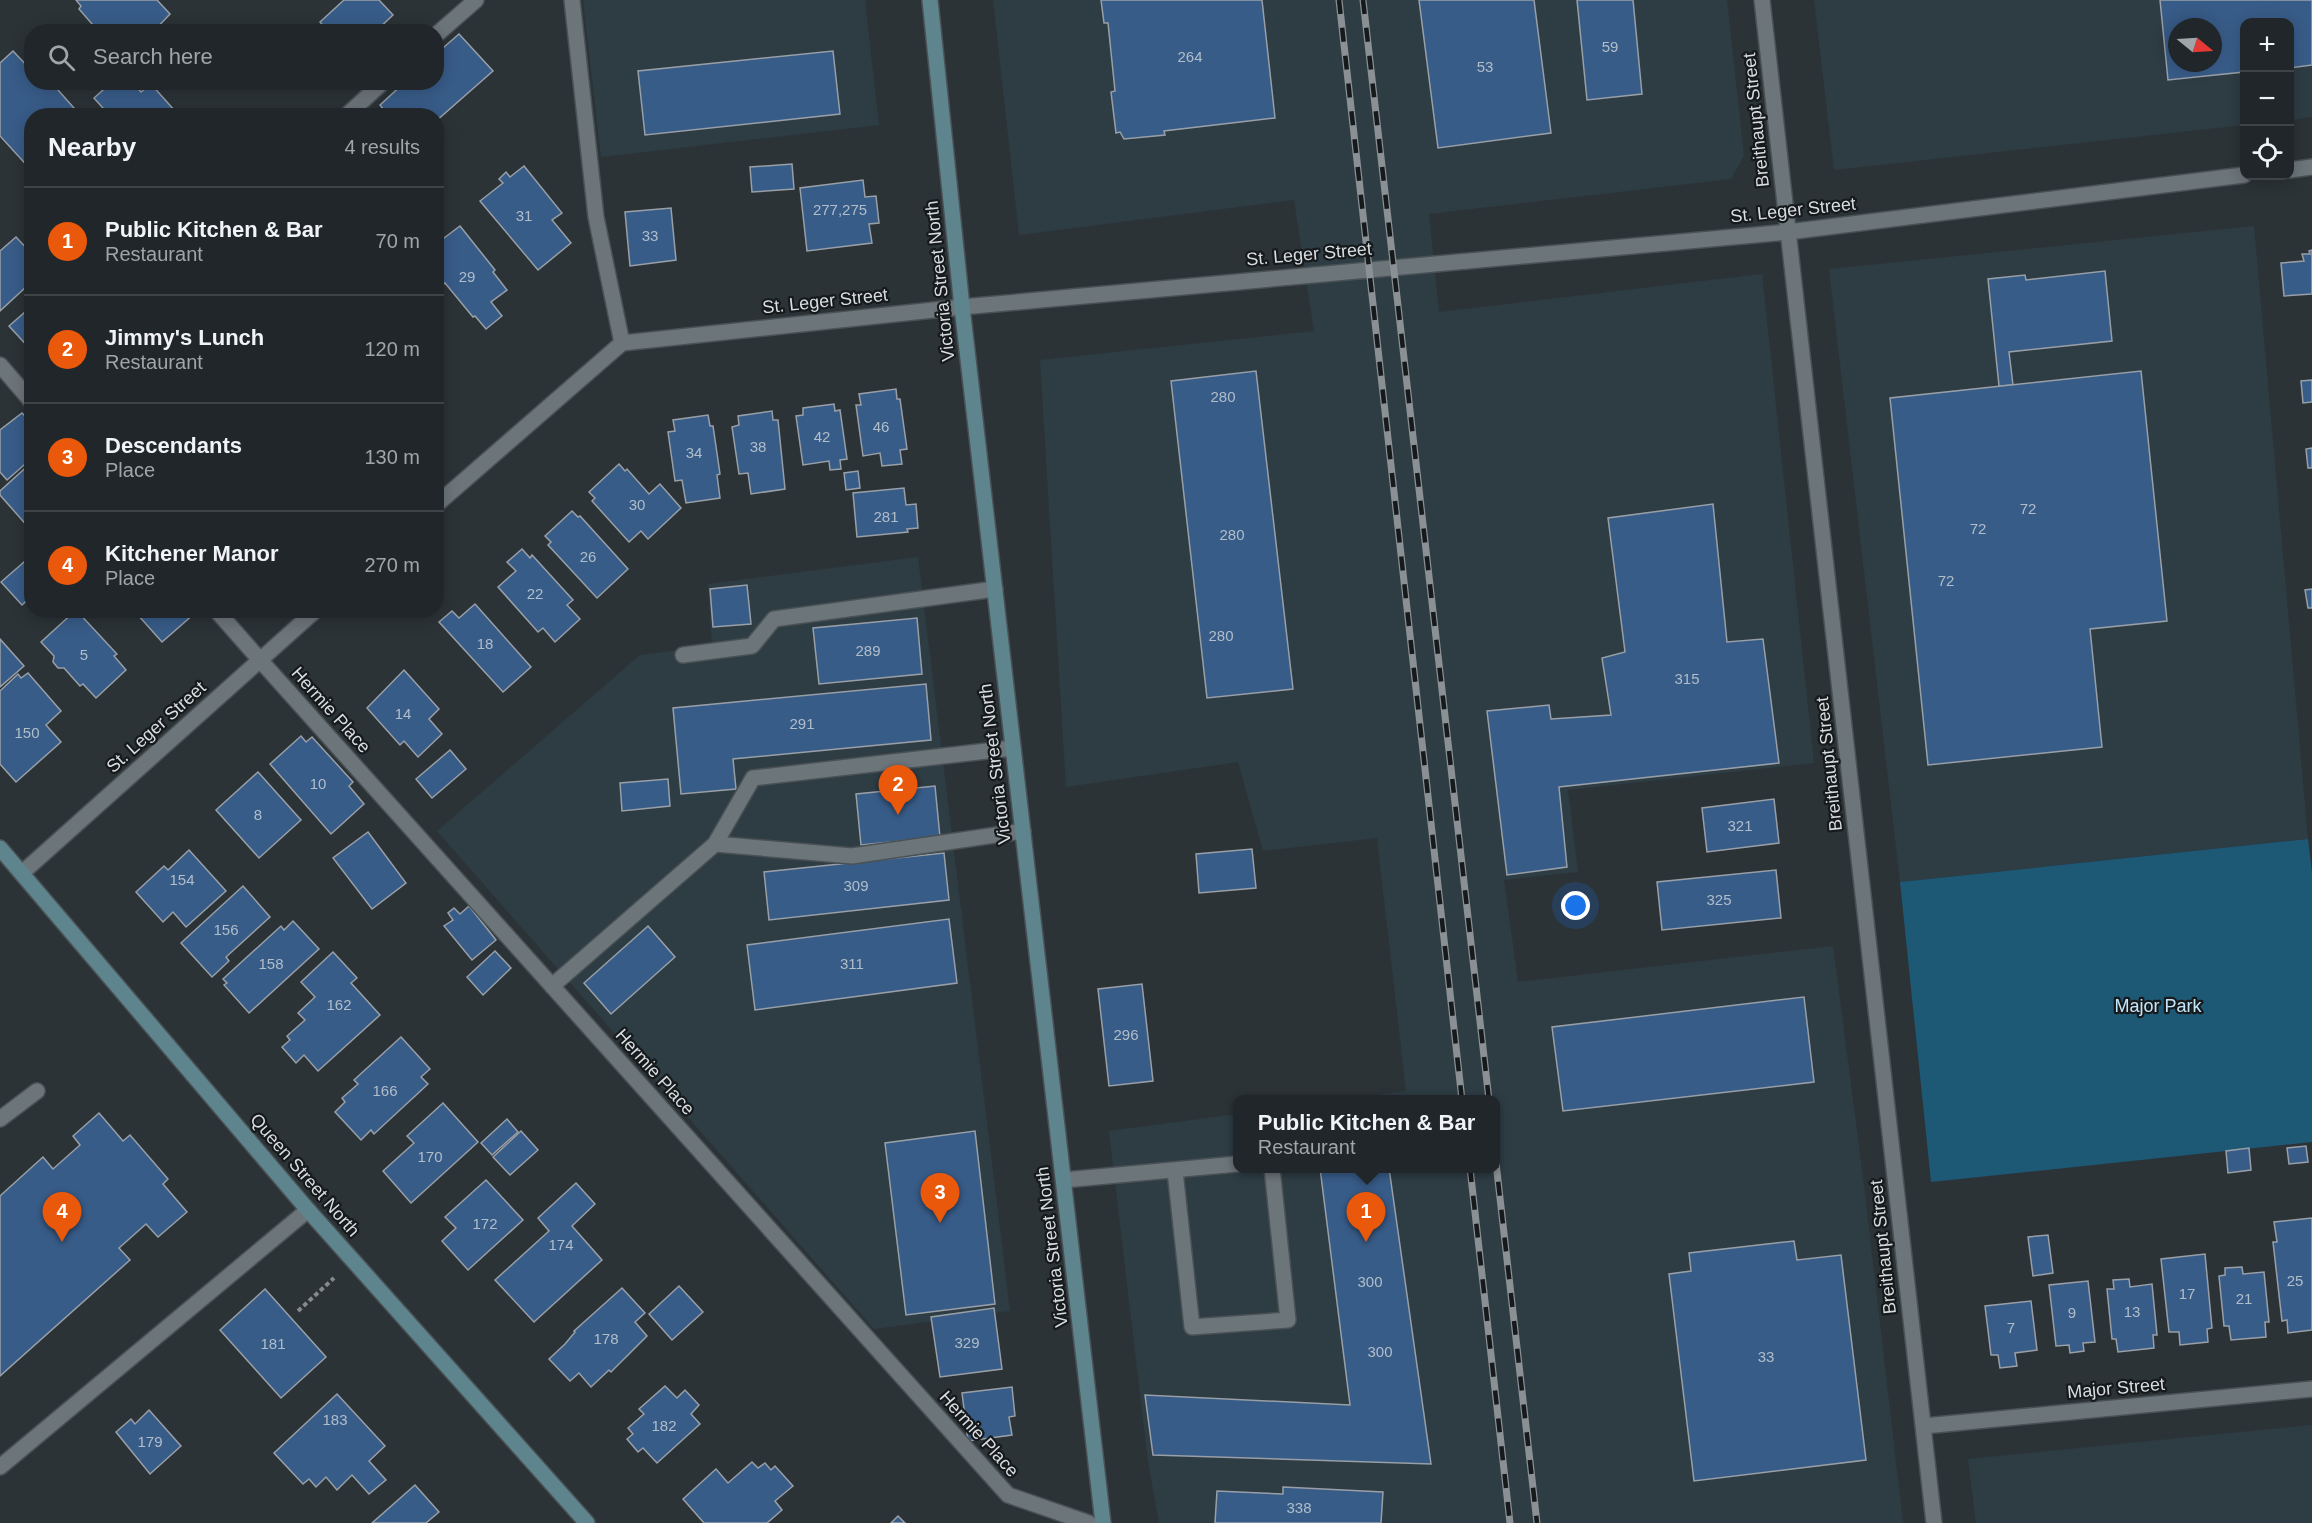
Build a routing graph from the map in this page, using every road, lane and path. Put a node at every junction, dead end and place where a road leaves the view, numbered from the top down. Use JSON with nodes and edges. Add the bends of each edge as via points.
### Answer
{"nodes":[{"id":1,"x":476,"y":0,"type":"edge"},
{"id":2,"x":572,"y":0,"type":"edge"},
{"id":3,"x":930,"y":0,"type":"edge"},
{"id":4,"x":1762,"y":0,"type":"edge"},
{"id":5,"x":444,"y":28,"type":"edge"},
{"id":6,"x":374,"y":90,"type":"edge"},
{"id":7,"x":355,"y":108,"type":"edge"},
{"id":8,"x":2312,"y":167,"type":"edge"},
{"id":9,"x":2294,"y":169,"type":"edge"},
{"id":10,"x":2240,"y":176,"type":"edge"},
{"id":11,"x":1788,"y":232,"type":"junction"},
{"id":12,"x":962,"y":307,"type":"junction"},
{"id":13,"x":622,"y":343,"type":"junction"},
{"id":14,"x":0,"y":365,"type":"edge"},
{"id":15,"x":24,"y":391,"type":"edge"},
{"id":16,"x":444,"y":498,"type":"edge"},
{"id":17,"x":995,"y":589,"type":"junction"},
{"id":18,"x":223,"y":618,"type":"edge"},
{"id":19,"x":307,"y":618,"type":"edge"},
{"id":20,"x":683,"y":655,"type":"dead end"},
{"id":21,"x":260,"y":660,"type":"junction"},
{"id":22,"x":1013,"y":748,"type":"junction"},
{"id":23,"x":1023,"y":831,"type":"junction"},
{"id":24,"x":715,"y":844,"type":"junction"},
{"id":25,"x":0,"y":848,"type":"edge"},
{"id":26,"x":22,"y":873,"type":"junction"},
{"id":27,"x":552,"y":986,"type":"junction"},
{"id":28,"x":37,"y":1091,"type":"dead end"},
{"id":29,"x":0,"y":1119,"type":"edge"},
{"id":30,"x":1233,"y":1164,"type":"edge"},
{"id":31,"x":1175,"y":1171,"type":"junction"},
{"id":32,"x":1273,"y":1173,"type":"edge"},
{"id":33,"x":1064,"y":1180,"type":"junction"},
{"id":34,"x":308,"y":1210,"type":"junction"},
{"id":35,"x":339,"y":1274,"type":"dead end"},
{"id":36,"x":298,"y":1311,"type":"dead end"},
{"id":37,"x":2312,"y":1389,"type":"edge"},
{"id":38,"x":1924,"y":1426,"type":"junction"},
{"id":39,"x":0,"y":1467,"type":"edge"},
{"id":40,"x":587,"y":1523,"type":"edge"},
{"id":41,"x":1089,"y":1523,"type":"edge"},
{"id":42,"x":1103,"y":1523,"type":"edge"},
{"id":43,"x":1934,"y":1523,"type":"edge"}],
"edges":[{"from":1,"to":5,"type":"street"},
{"from":2,"to":13,"type":"street","via":[[596,217]]},
{"from":3,"to":12,"type":"main road","name":"Victoria Street North"},
{"from":4,"to":11,"type":"street","name":"Breithaupt Street"},
{"from":6,"to":7,"type":"street"},
{"from":8,"to":9,"type":"street"},
{"from":10,"to":11,"type":"street","name":"St. Leger Street"},
{"from":11,"to":12,"type":"street","name":"St. Leger Street"},
{"from":11,"to":38,"type":"street","name":"Breithaupt Street"},
{"from":12,"to":13,"type":"street","name":"St. Leger Street"},
{"from":12,"to":17,"type":"main road","name":"Victoria Street North"},
{"from":13,"to":16,"type":"street"},
{"from":14,"to":15,"type":"street"},
{"from":17,"to":20,"type":"street","via":[[774,619],[752,646]]},
{"from":17,"to":22,"type":"main road","name":"Victoria Street North"},
{"from":18,"to":21,"type":"street","name":"Hermie Place"},
{"from":19,"to":21,"type":"street","name":"St. Leger Street"},
{"from":21,"to":26,"type":"street","name":"St. Leger Street"},
{"from":21,"to":27,"type":"street","name":"Hermie Place"},
{"from":22,"to":23,"type":"main road","name":"Victoria Street North"},
{"from":22,"to":24,"type":"street","via":[[753,778]]},
{"from":23,"to":24,"type":"street","via":[[852,856]]},
{"from":23,"to":33,"type":"main road","name":"Victoria Street North"},
{"from":24,"to":27,"type":"street"},
{"from":25,"to":26,"type":"main road","name":"Queen Street North"},
{"from":26,"to":34,"type":"main road","name":"Queen Street North"},
{"from":27,"to":41,"type":"street","name":"Hermie Place","via":[[1008,1495]]},
{"from":28,"to":29,"type":"street"},
{"from":30,"to":31,"type":"street"},
{"from":31,"to":32,"type":"street","via":[[1192,1327],[1288,1320]]},
{"from":31,"to":33,"type":"street"},
{"from":33,"to":42,"type":"main road","name":"Victoria Street North"},
{"from":34,"to":39,"type":"street"},
{"from":34,"to":40,"type":"main road","name":"Queen Street North"},
{"from":35,"to":36,"type":"path"},
{"from":37,"to":38,"type":"street","name":"Major Street"},
{"from":38,"to":43,"type":"street","name":"Breithaupt Street"}]}
